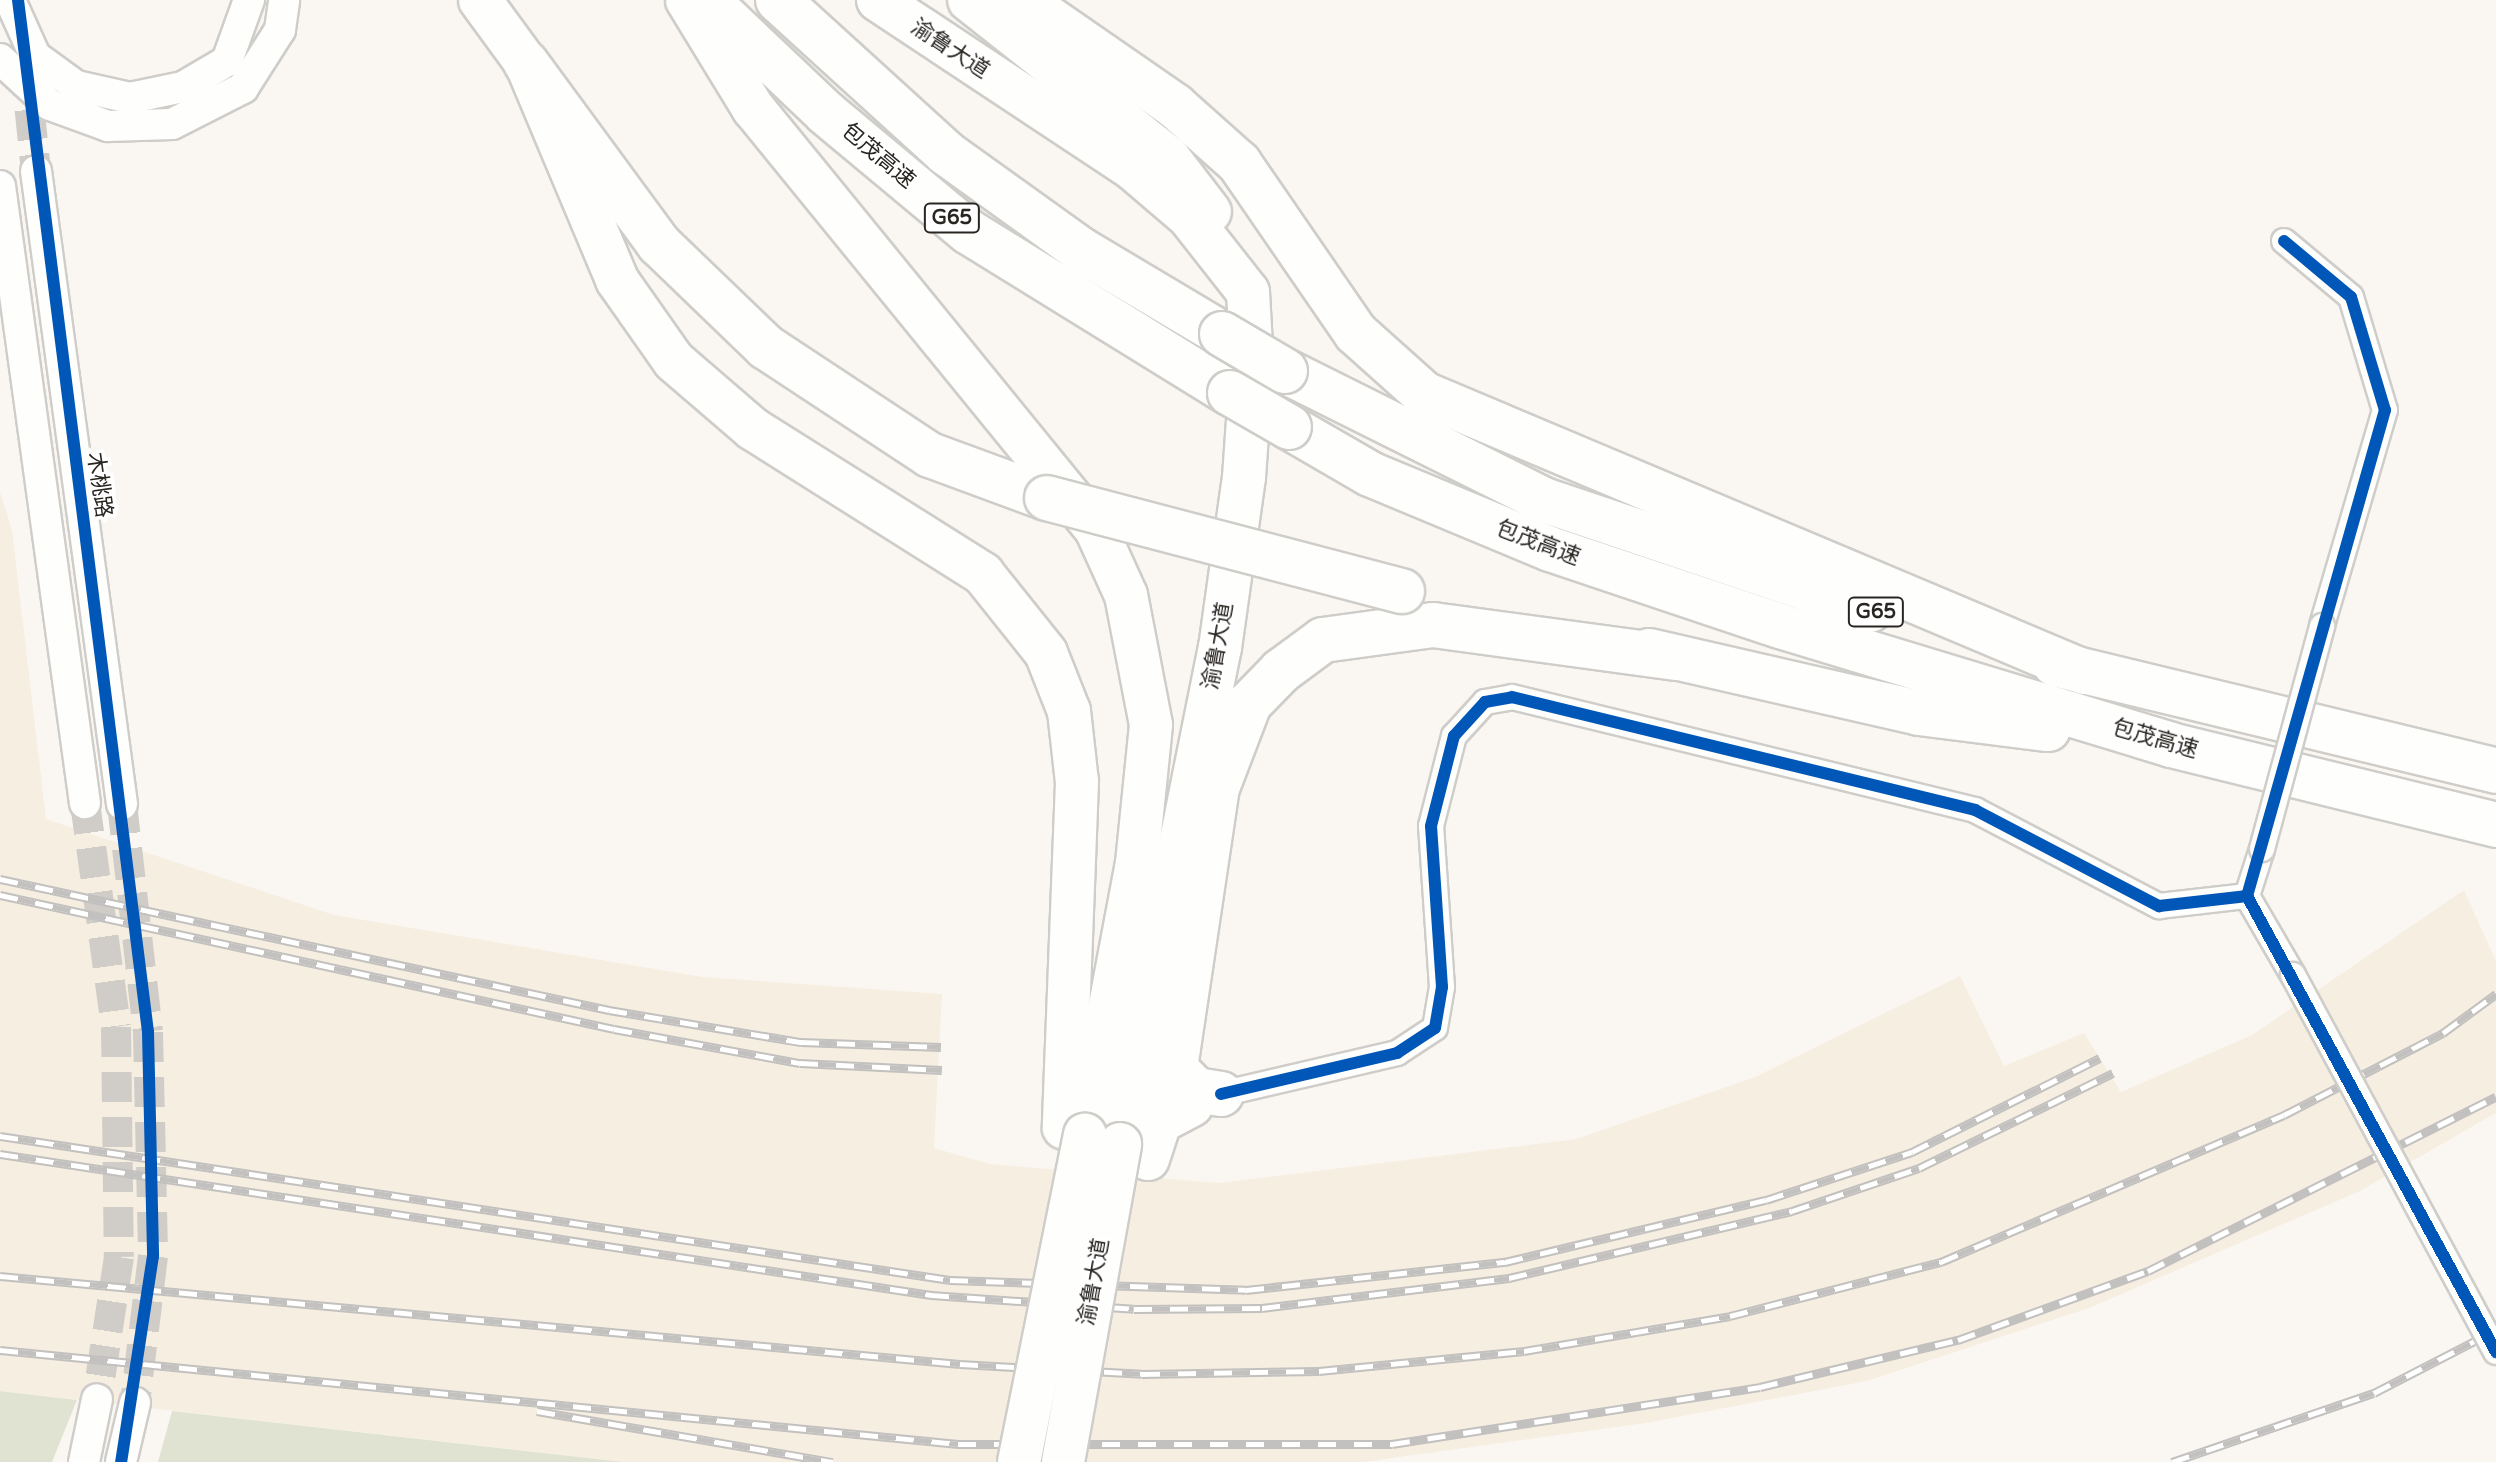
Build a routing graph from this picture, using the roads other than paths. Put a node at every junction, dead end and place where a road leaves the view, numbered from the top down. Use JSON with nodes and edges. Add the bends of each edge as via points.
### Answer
{"nodes":[{"id":1,"x":10,"y":0,"type":"edge"},
{"id":2,"x":249,"y":0,"type":"edge"},
{"id":3,"x":284,"y":0,"type":"edge"},
{"id":4,"x":480,"y":0,"type":"edge"},
{"id":5,"x":687,"y":0,"type":"edge"},
{"id":6,"x":707,"y":0,"type":"edge"},
{"id":7,"x":778,"y":0,"type":"edge"},
{"id":8,"x":878,"y":0,"type":"edge"},
{"id":9,"x":969,"y":0,"type":"edge"},
{"id":10,"x":1022,"y":0,"type":"edge"},
{"id":11,"x":0,"y":59,"type":"edge"},
{"id":12,"x":526,"y":63,"type":"junction"},
{"id":13,"x":36,"y":171,"type":"tunnel mouth"},
{"id":14,"x":0,"y":186,"type":"edge"},
{"id":15,"x":2284,"y":241,"type":"dead end"},
{"id":16,"x":1248,"y":292,"type":"junction"},
{"id":17,"x":0,"y":319,"type":"edge"},
{"id":18,"x":40,"y":437,"type":"junction"},
{"id":19,"x":1678,"y":658,"type":"junction"},
{"id":20,"x":2084,"y":672,"type":"junction"},
{"id":21,"x":2171,"y":745,"type":"junction"},
{"id":22,"x":2496,"y":771,"type":"edge"},
{"id":23,"x":85,"y":803,"type":"tunnel mouth"},
{"id":24,"x":122,"y":804,"type":"tunnel mouth"},
{"id":25,"x":2496,"y":825,"type":"edge"},
{"id":26,"x":2247,"y":896,"type":"junction"},
{"id":27,"x":1180,"y":1040,"type":"junction"},
{"id":28,"x":1221,"y":1094,"type":"junction"},
{"id":29,"x":1115,"y":1137,"type":"junction"},
{"id":30,"x":2496,"y":1352,"type":"edge"},
{"id":31,"x":97,"y":1399,"type":"tunnel mouth"},
{"id":32,"x":135,"y":1403,"type":"tunnel mouth"},
{"id":33,"x":84,"y":1462,"type":"edge"},
{"id":34,"x":121,"y":1462,"type":"edge"},
{"id":35,"x":1019,"y":1462,"type":"edge"},
{"id":36,"x":1063,"y":1462,"type":"edge"}],
"edges":[{"from":1,"to":2,"type":"street","via":[[35,56],[76,86],[130,98],[183,87],[227,61]]},
{"from":3,"to":11,"type":"street","via":[[280,30],[243,88],[172,124],[108,126],[50,105]]},
{"from":4,"to":12,"type":"highway"},
{"from":5,"to":29,"type":"highway","via":[[753,108],[1096,529],[1126,595],[1151,725]]},
{"from":6,"to":21,"type":"highway","name":"包茂高速","number":"G65","bridge":true,"via":[[826,113],[969,232],[1370,474],[1550,549]]},
{"from":7,"to":20,"type":"highway","name":"包茂高速","number":"G65","bridge":true,"via":[[946,153],[1081,250],[1285,371],[1544,500],[1724,566]]},
{"from":8,"to":16,"type":"highway","name":"渝鲁大道","via":[[1133,169],[1189,217]]},
{"from":9,"to":16,"type":"highway","via":[[1168,157],[1208,207]]},
{"from":10,"to":20,"type":"highway","via":[[1175,106],[1239,163],[1356,333],[1424,394]]},
{"from":12,"to":19,"type":"highway","bridge":true,"via":[[676,265],[766,347],[930,455],[1047,498]]},
{"from":12,"to":29,"type":"highway","via":[[617,280],[674,361],[753,429],[983,574],[1046,653],[1069,711]]},
{"from":13,"to":24,"type":"street","name":"木桃路"},
{"from":14,"to":18,"type":"street"},
{"from":15,"to":26,"type":"street","bridge":true,"via":[[2351,297],[2385,410]]},
{"from":16,"to":29,"type":"highway","name":"渝鲁大道","via":[[1252,363],[1244,477],[1220,647]]},
{"from":17,"to":18,"type":"street"},
{"from":18,"to":23,"type":"street"},
{"from":19,"to":21,"type":"highway","via":[[1919,713]]},
{"from":19,"to":27,"type":"highway","via":[[1433,625],[1323,640],[1281,671],[1249,704],[1217,788]]},
{"from":20,"to":22,"type":"highway","name":"包茂高速","number":"G65"},
{"from":21,"to":25,"type":"highway","name":"包茂高速","number":"G65"},
{"from":26,"to":28,"type":"street","via":[[2159,906],[1975,810],[1512,697],[1485,702],[1454,736],[1431,826],[1442,987],[1435,1028],[1397,1053]]},
{"from":26,"to":30,"type":"street","bridge":true},
{"from":27,"to":28,"type":"highway","via":[[1175,1068],[1184,1080]]},
{"from":27,"to":29,"type":"highway"},
{"from":28,"to":29,"type":"highway"},
{"from":29,"to":35,"type":"highway","name":"渝鲁大道","bridge":true,"via":[[1045,1313]]},
{"from":29,"to":36,"type":"highway","name":"渝鲁大道","bridge":true},
{"from":31,"to":33,"type":"street"},
{"from":32,"to":34,"type":"street"}]}
